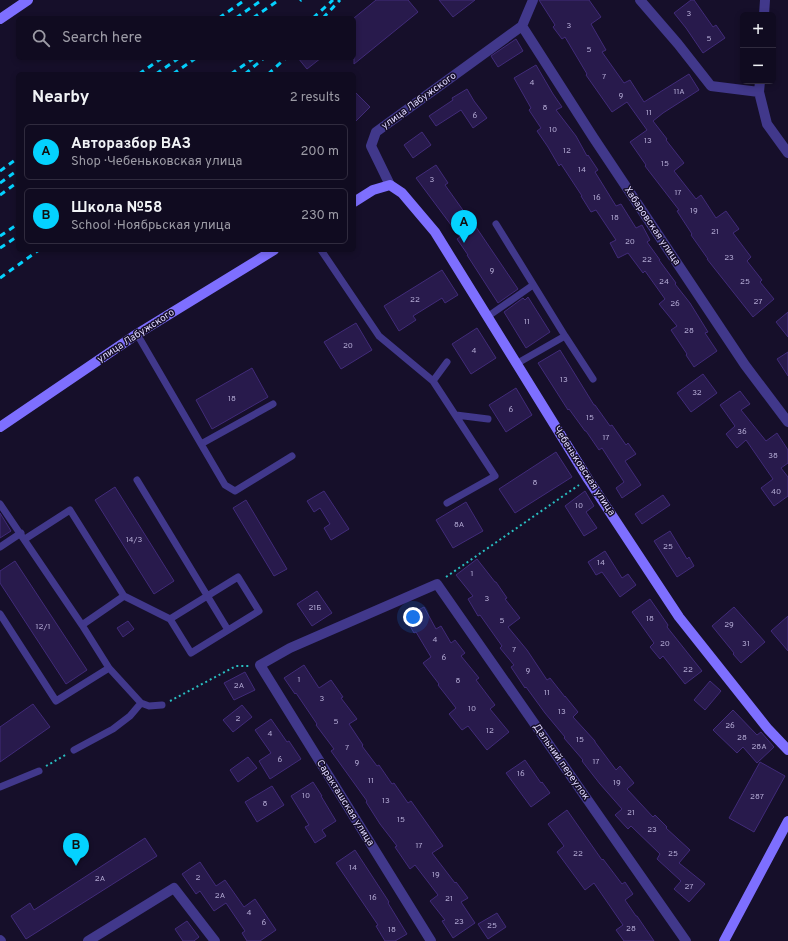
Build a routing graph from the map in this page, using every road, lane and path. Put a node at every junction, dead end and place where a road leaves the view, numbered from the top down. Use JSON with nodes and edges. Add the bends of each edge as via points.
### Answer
{"nodes":[{"id":1,"x":28,"y":0,"type":"edge"},
{"id":2,"x":533,"y":0,"type":"edge"},
{"id":3,"x":640,"y":0,"type":"edge"},
{"id":4,"x":765,"y":0,"type":"edge"},
{"id":5,"x":764,"y":12,"type":"edge"},
{"id":6,"x":0,"y":19,"type":"edge"},
{"id":7,"x":522,"y":26,"type":"junction"},
{"id":8,"x":760,"y":84,"type":"edge"},
{"id":9,"x":760,"y":92,"type":"junction"},
{"id":10,"x":788,"y":153,"type":"edge"},
{"id":11,"x":390,"y":185,"type":"junction"},
{"id":12,"x":356,"y":201,"type":"edge"},
{"id":13,"x":496,"y":224,"type":"dead end"},
{"id":14,"x":271,"y":252,"type":"edge"},
{"id":15,"x":322,"y":252,"type":"edge"},
{"id":16,"x":533,"y":285,"type":"junction"},
{"id":17,"x":487,"y":317,"type":"junction"},
{"id":18,"x":137,"y":334,"type":"junction"},
{"id":19,"x":565,"y":336,"type":"junction"},
{"id":20,"x":447,"y":362,"type":"dead end"},
{"id":21,"x":516,"y":364,"type":"junction"},
{"id":22,"x":593,"y":379,"type":"dead end"},
{"id":23,"x":433,"y":381,"type":"junction"},
{"id":24,"x":273,"y":404,"type":"dead end"},
{"id":25,"x":456,"y":415,"type":"junction"},
{"id":26,"x":488,"y":419,"type":"dead end"},
{"id":27,"x":788,"y":422,"type":"edge"},
{"id":28,"x":0,"y":426,"type":"edge"},
{"id":29,"x":201,"y":444,"type":"junction"},
{"id":30,"x":292,"y":456,"type":"dead end"},
{"id":31,"x":588,"y":479,"type":"junction"},
{"id":32,"x":138,"y":480,"type":"dead end"},
{"id":33,"x":0,"y":504,"type":"edge"},
{"id":34,"x":448,"y":504,"type":"dead end"},
{"id":35,"x":23,"y":536,"type":"junction"},
{"id":36,"x":0,"y":547,"type":"edge"},
{"id":37,"x":437,"y":584,"type":"junction"},
{"id":38,"x":124,"y":596,"type":"junction"},
{"id":39,"x":207,"y":596,"type":"junction"},
{"id":40,"x":0,"y":616,"type":"edge"},
{"id":41,"x":170,"y":619,"type":"junction"},
{"id":42,"x":82,"y":625,"type":"junction"},
{"id":43,"x":228,"y":630,"type":"junction"},
{"id":44,"x":260,"y":665,"type":"junction"},
{"id":45,"x":109,"y":668,"type":"junction"},
{"id":46,"x":141,"y":704,"type":"junction"},
{"id":47,"x":162,"y":705,"type":"joint"},
{"id":48,"x":74,"y":750,"type":"joint"},
{"id":49,"x":788,"y":750,"type":"edge"},
{"id":50,"x":39,"y":771,"type":"joint"},
{"id":51,"x":0,"y":787,"type":"edge"},
{"id":52,"x":788,"y":821,"type":"edge"},
{"id":53,"x":88,"y":941,"type":"edge"},
{"id":54,"x":215,"y":941,"type":"edge"},
{"id":55,"x":431,"y":941,"type":"edge"},
{"id":56,"x":686,"y":941,"type":"edge"},
{"id":57,"x":724,"y":941,"type":"edge"}],
"edges":[{"from":1,"to":6,"type":"street"},
{"from":2,"to":7,"type":"street"},
{"from":3,"to":9,"type":"street","via":[[711,86]]},
{"from":4,"to":5,"type":"street"},
{"from":7,"to":11,"type":"street","name":"улица Лабужского","via":[[376,132],[371,146]]},
{"from":7,"to":27,"type":"street","name":"Хабаровская улица","via":[[745,365]]},
{"from":8,"to":9,"type":"street"},
{"from":9,"to":10,"type":"street","via":[[767,124]]},
{"from":11,"to":12,"type":"street","via":[[373,190]]},
{"from":11,"to":17,"type":"street","name":"Чебеньковская улица","via":[[402,193],[435,232]]},
{"from":13,"to":16,"type":"lane"},
{"from":14,"to":18,"type":"street","name":"улица Лабужского"},
{"from":15,"to":23,"type":"lane","via":[[379,336]]},
{"from":16,"to":17,"type":"lane"},
{"from":16,"to":19,"type":"lane"},
{"from":17,"to":21,"type":"street","name":"Чебеньковская улица"},
{"from":18,"to":28,"type":"street","name":"улица Лабужского"},
{"from":18,"to":29,"type":"lane"},
{"from":19,"to":21,"type":"lane"},
{"from":19,"to":22,"type":"lane"},
{"from":20,"to":23,"type":"lane"},
{"from":21,"to":31,"type":"street","name":"Чебеньковская улица"},
{"from":23,"to":25,"type":"lane"},
{"from":24,"to":29,"type":"lane"},
{"from":25,"to":26,"type":"lane"},
{"from":25,"to":34,"type":"lane","via":[[495,476]]},
{"from":29,"to":30,"type":"lane","via":[[225,485],[235,491]]},
{"from":31,"to":37,"type":"path"},
{"from":31,"to":49,"type":"street","name":"Чебеньковская улица","via":[[679,617],[768,729]]},
{"from":32,"to":39,"type":"lane"},
{"from":33,"to":35,"type":"lane"},
{"from":35,"to":36,"type":"lane"},
{"from":35,"to":38,"type":"lane","via":[[70,510]]},
{"from":35,"to":42,"type":"lane"},
{"from":37,"to":44,"type":"street","via":[[290,648]]},
{"from":37,"to":56,"type":"street","name":"Дальний переулок"},
{"from":38,"to":41,"type":"lane"},
{"from":38,"to":42,"type":"lane"},
{"from":39,"to":41,"type":"lane"},
{"from":39,"to":43,"type":"lane"},
{"from":39,"to":43,"type":"lane","via":[[238,577],[259,611]]},
{"from":40,"to":45,"type":"lane","via":[[56,701]]},
{"from":41,"to":43,"type":"lane","via":[[191,652]]},
{"from":42,"to":45,"type":"lane"},
{"from":44,"to":47,"type":"path","via":[[236,666]]},
{"from":44,"to":55,"type":"street","name":"Саракташская улица"},
{"from":45,"to":46,"type":"lane"},
{"from":46,"to":47,"type":"lane"},
{"from":46,"to":48,"type":"lane","via":[[113,729]]},
{"from":48,"to":50,"type":"path"},
{"from":50,"to":51,"type":"lane"},
{"from":52,"to":57,"type":"street"},
{"from":53,"to":54,"type":"street","via":[[174,888]]}]}
